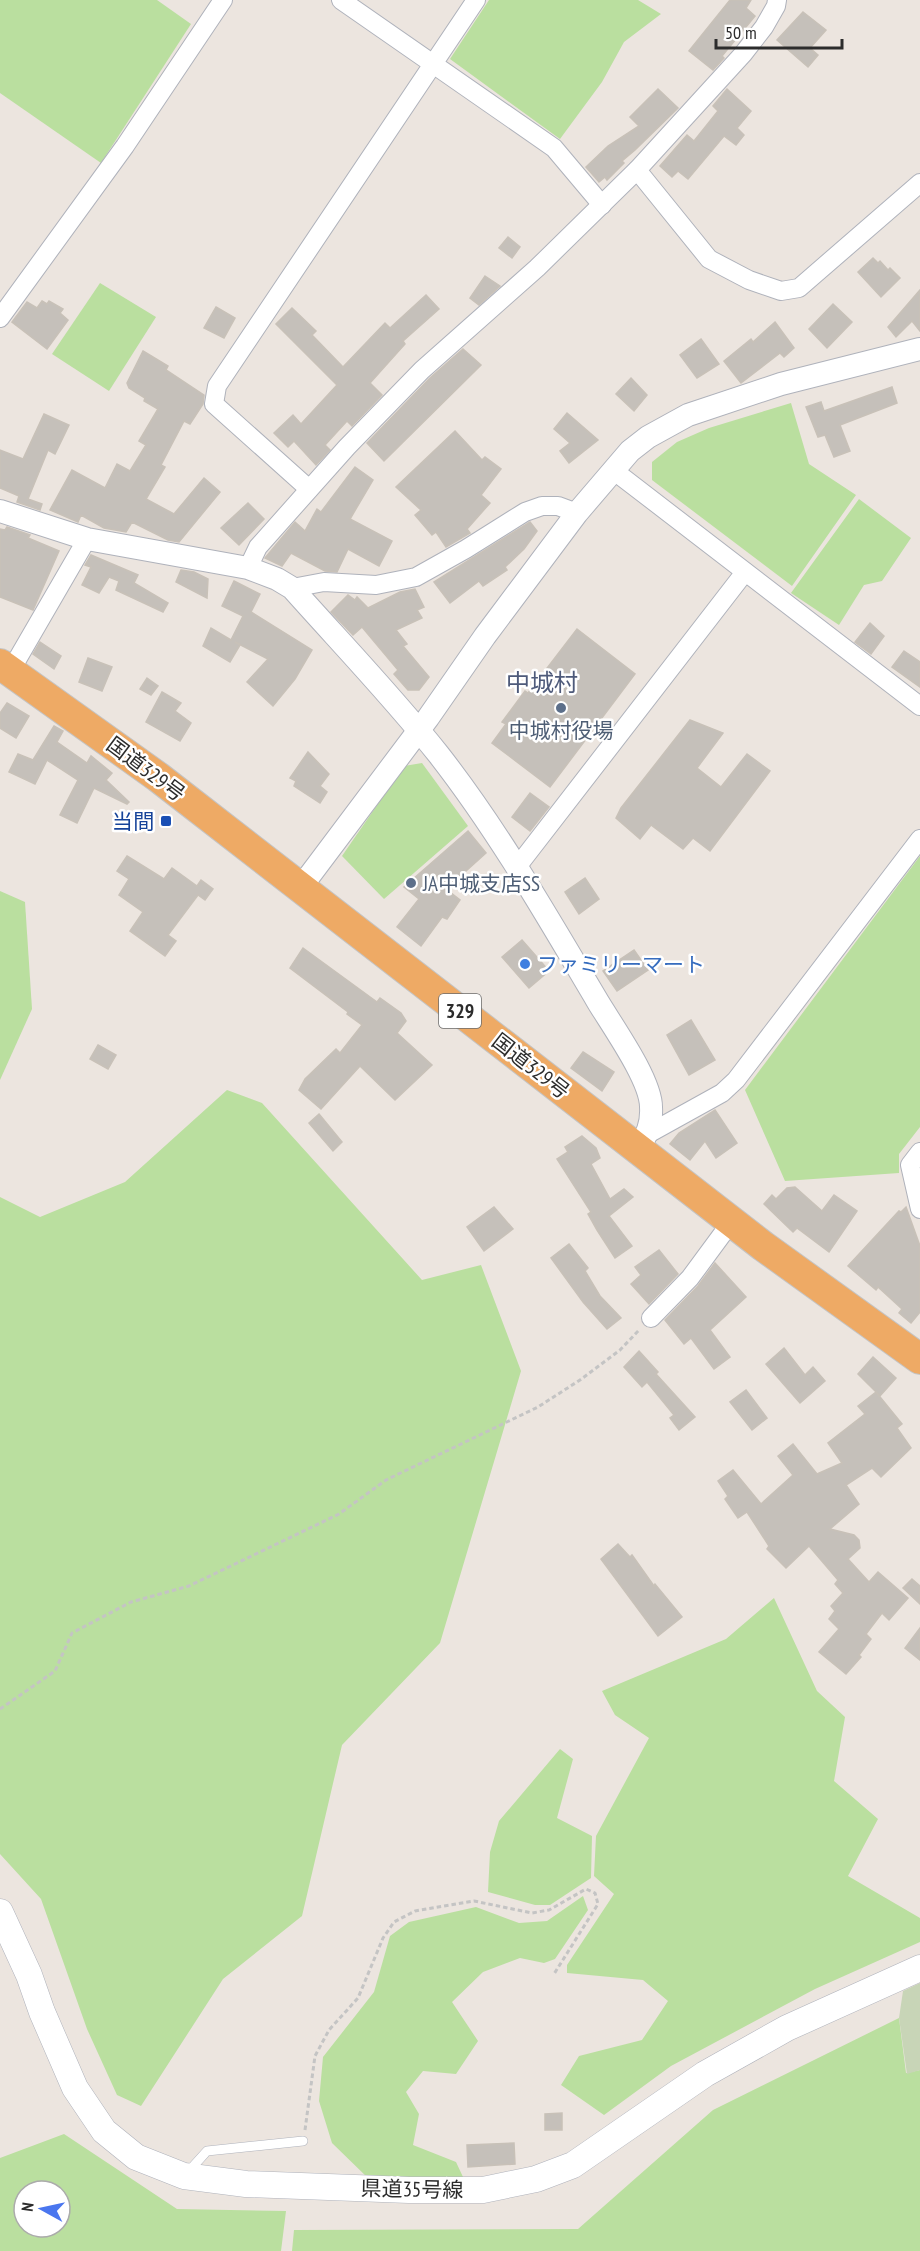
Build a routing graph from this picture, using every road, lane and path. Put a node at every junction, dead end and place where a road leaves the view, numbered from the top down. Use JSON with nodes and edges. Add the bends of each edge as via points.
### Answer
{"nodes":[{"id":1,"x":223,"y":0,"type":"edge"},
{"id":2,"x":341,"y":0,"type":"edge"},
{"id":3,"x":476,"y":0,"type":"edge"},
{"id":4,"x":777,"y":0,"type":"edge"},
{"id":5,"x":433,"y":63,"type":"junction"},
{"id":6,"x":637,"y":170,"type":"junction"},
{"id":7,"x":920,"y":183,"type":"edge"},
{"id":8,"x":602,"y":205,"type":"junction"},
{"id":9,"x":0,"y":318,"type":"edge"},
{"id":10,"x":920,"y":349,"type":"edge"},
{"id":11,"x":613,"y":470,"type":"junction"},
{"id":12,"x":309,"y":489,"type":"junction"},
{"id":13,"x":0,"y":511,"type":"edge"},
{"id":14,"x":577,"y":513,"type":"junction"},
{"id":15,"x":87,"y":539,"type":"junction"},
{"id":16,"x":248,"y":568,"type":"junction"},
{"id":17,"x":746,"y":572,"type":"junction"},
{"id":18,"x":292,"y":588,"type":"junction"},
{"id":19,"x":5,"y":667,"type":"edge"},
{"id":20,"x":920,"y":706,"type":"edge"},
{"id":21,"x":418,"y":731,"type":"junction"},
{"id":22,"x":920,"y":839,"type":"edge"},
{"id":23,"x":517,"y":867,"type":"junction"},
{"id":24,"x":301,"y":887,"type":"junction"},
{"id":25,"x":643,"y":1141,"type":"junction"},
{"id":26,"x":920,"y":1152,"type":"edge"},
{"id":27,"x":920,"y":1209,"type":"edge"},
{"id":28,"x":732,"y":1221,"type":"junction"},
{"id":29,"x":651,"y":1318,"type":"joint"},
{"id":30,"x":920,"y":1359,"type":"edge"},
{"id":31,"x":0,"y":1709,"type":"edge"},
{"id":32,"x":0,"y":1912,"type":"edge"},
{"id":33,"x":920,"y":1968,"type":"edge"},
{"id":34,"x":554,"y":1974,"type":"dead end"},
{"id":35,"x":303,"y":2141,"type":"joint"},
{"id":36,"x":184,"y":2176,"type":"junction"}],
"edges":[{"from":1,"to":9,"type":"street","via":[[126,146]]},
{"from":2,"to":5,"type":"street"},
{"from":3,"to":5,"type":"street"},
{"from":4,"to":6,"type":"street","via":[[764,27],[743,54]]},
{"from":5,"to":8,"type":"street","via":[[554,148]]},
{"from":5,"to":12,"type":"street","via":[[217,386],[214,404]]},
{"from":6,"to":7,"type":"street","via":[[709,259],[781,291],[799,288]]},
{"from":6,"to":8,"type":"street"},
{"from":8,"to":12,"type":"street","via":[[422,370]]},
{"from":10,"to":11,"type":"street","via":[[781,384],[688,415],[648,437]]},
{"from":11,"to":14,"type":"street"},
{"from":11,"to":17,"type":"street"},
{"from":12,"to":16,"type":"street","via":[[258,547]]},
{"from":13,"to":15,"type":"street"},
{"from":14,"to":18,"type":"street","via":[[558,506],[525,512],[416,577],[376,585],[324,582]]},
{"from":14,"to":21,"type":"street"},
{"from":15,"to":16,"type":"street"},
{"from":15,"to":19,"type":"street"},
{"from":16,"to":18,"type":"street"},
{"from":17,"to":20,"type":"street"},
{"from":17,"to":23,"type":"street"},
{"from":18,"to":21,"type":"street"},
{"from":19,"to":24,"type":"highway","name":"国道329号","number":"329"},
{"from":21,"to":23,"type":"street","via":[[468,794]]},
{"from":21,"to":24,"type":"street"},
{"from":22,"to":25,"type":"street","via":[[736,1080],[722,1093]]},
{"from":23,"to":25,"type":"street","via":[[648,1089],[651,1106]]},
{"from":24,"to":25,"type":"highway","name":"国道329号","number":"329"},
{"from":25,"to":28,"type":"highway","name":"国道329号","number":"329"},
{"from":26,"to":27,"type":"street","via":[[910,1165]]},
{"from":28,"to":29,"type":"street","via":[[690,1278]]},
{"from":28,"to":30,"type":"highway","name":"国道329号","number":"329"},
{"from":29,"to":31,"type":"path","via":[[620,1350],[538,1407],[386,1480],[339,1514],[189,1586],[131,1602],[72,1633],[55,1671]]},
{"from":32,"to":36,"type":"main road","name":"県道35号線","via":[[75,2088],[104,2131],[136,2157]]},
{"from":33,"to":36,"type":"main road","name":"県道35号線","via":[[787,2028],[705,2074],[573,2164],[536,2179],[483,2190],[409,2190],[246,2184]]},
{"from":34,"to":35,"type":"path","via":[[598,1904],[595,1893],[586,1889],[549,1910],[532,1912],[474,1901],[415,1911],[394,1922],[382,1938],[358,1998],[329,2031],[315,2056]]},
{"from":35,"to":36,"type":"lane","via":[[207,2151]]}]}
